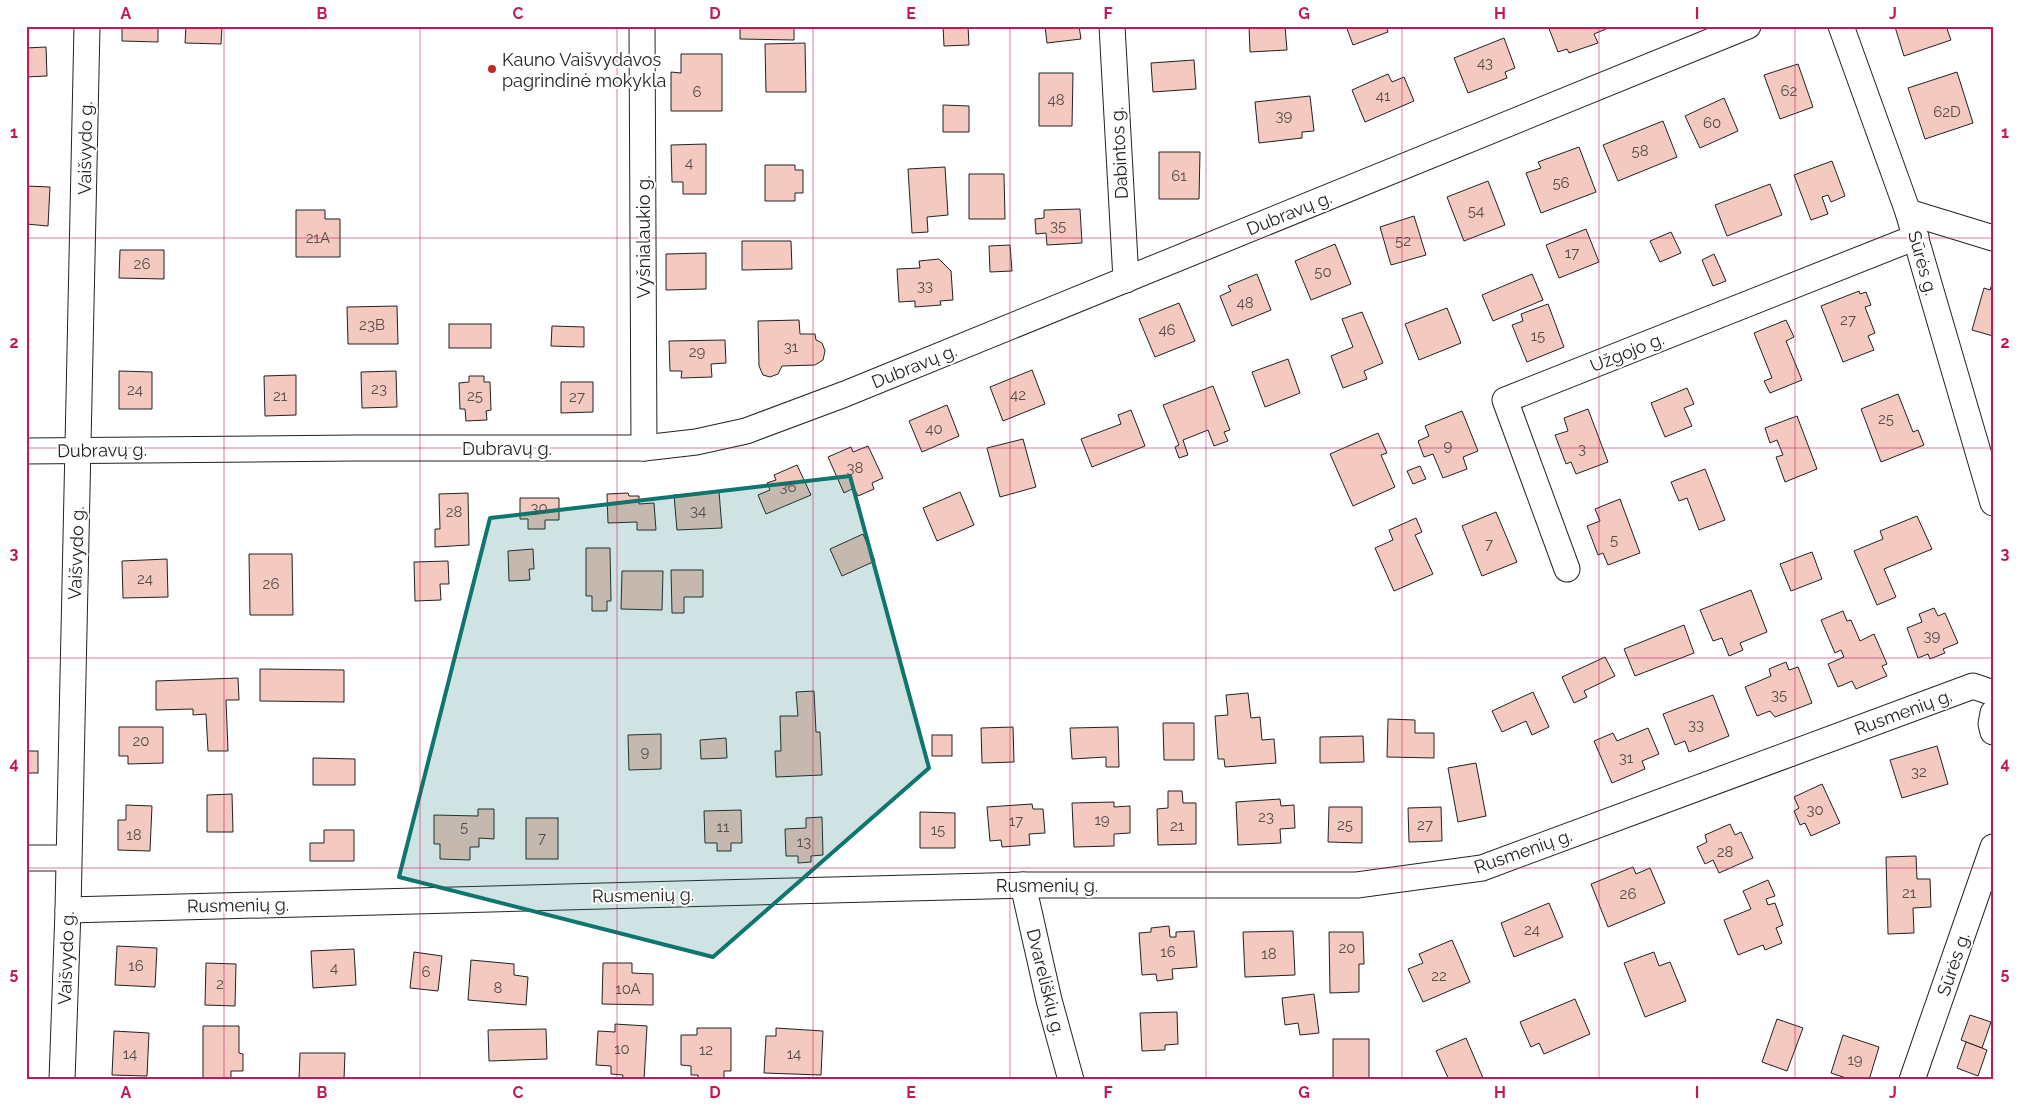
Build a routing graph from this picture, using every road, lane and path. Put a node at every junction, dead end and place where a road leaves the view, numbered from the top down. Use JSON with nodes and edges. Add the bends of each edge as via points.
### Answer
{"nodes":[{"id":1,"x":88,"y":26,"type":"edge"},
{"id":2,"x":642,"y":26,"type":"edge"},
{"id":3,"x":1112,"y":26,"type":"edge"},
{"id":4,"x":1748,"y":26,"type":"edge"},
{"id":5,"x":1841,"y":26,"type":"edge"},
{"id":6,"x":1908,"y":212,"type":"junction"},
{"id":7,"x":1916,"y":238,"type":"junction"},
{"id":8,"x":1993,"y":238,"type":"edge"},
{"id":9,"x":1126,"y":280,"type":"junction"},
{"id":10,"x":644,"y":448,"type":"junction"},
{"id":11,"x":79,"y":450,"type":"junction"},
{"id":12,"x":26,"y":451,"type":"edge"},
{"id":13,"x":1993,"y":503,"type":"edge"},
{"id":14,"x":1567,"y":569,"type":"dead end"},
{"id":15,"x":1993,"y":693,"type":"edge"},
{"id":16,"x":1993,"y":714,"type":"edge"},
{"id":17,"x":1993,"y":732,"type":"edge"},
{"id":18,"x":1993,"y":848,"type":"edge"},
{"id":19,"x":26,"y":858,"type":"edge"},
{"id":20,"x":68,"y":858,"type":"junction"},
{"id":21,"x":1023,"y":885,"type":"junction"},
{"id":22,"x":68,"y":910,"type":"junction"},
{"id":23,"x":62,"y":1080,"type":"edge"},
{"id":24,"x":1072,"y":1080,"type":"edge"},
{"id":25,"x":1912,"y":1080,"type":"edge"}],
"edges":[{"from":1,"to":11,"type":"street","name":"Vaišvydo g."},
{"from":2,"to":10,"type":"street","name":"Vyšnialaukio g."},
{"from":3,"to":9,"type":"street","name":"Dabintos g."},
{"from":4,"to":9,"type":"street","name":"Dubravų g."},
{"from":5,"to":6,"type":"street","name":"Sūrės g."},
{"from":6,"to":7,"type":"street","name":"Sūrės g."},
{"from":6,"to":8,"type":"street"},
{"from":7,"to":13,"type":"street","name":"Sūrės g."},
{"from":7,"to":14,"type":"street","name":"Užgojo g.","via":[[1505,400]]},
{"from":9,"to":10,"type":"street","name":"Dubravų g.","via":[[746,431],[696,442]]},
{"from":10,"to":11,"type":"street","name":"Dubravų g."},
{"from":11,"to":12,"type":"street","name":"Dubravų g."},
{"from":11,"to":20,"type":"street","name":"Vaišvydo g."},
{"from":15,"to":21,"type":"street","name":"Rusmenių g.","via":[[1973,686],[1482,868],[1357,885]]},
{"from":16,"to":17,"type":"street"},
{"from":18,"to":25,"type":"street","name":"Sūrės g."},
{"from":19,"to":20,"type":"street"},
{"from":20,"to":22,"type":"street","name":"Vaišvydo g."},
{"from":21,"to":22,"type":"street","name":"Rusmenių g."},
{"from":21,"to":24,"type":"street","name":"Dvareliškių g.","via":[[1049,1000]]},
{"from":22,"to":23,"type":"street","name":"Vaišvydo g."}]}
